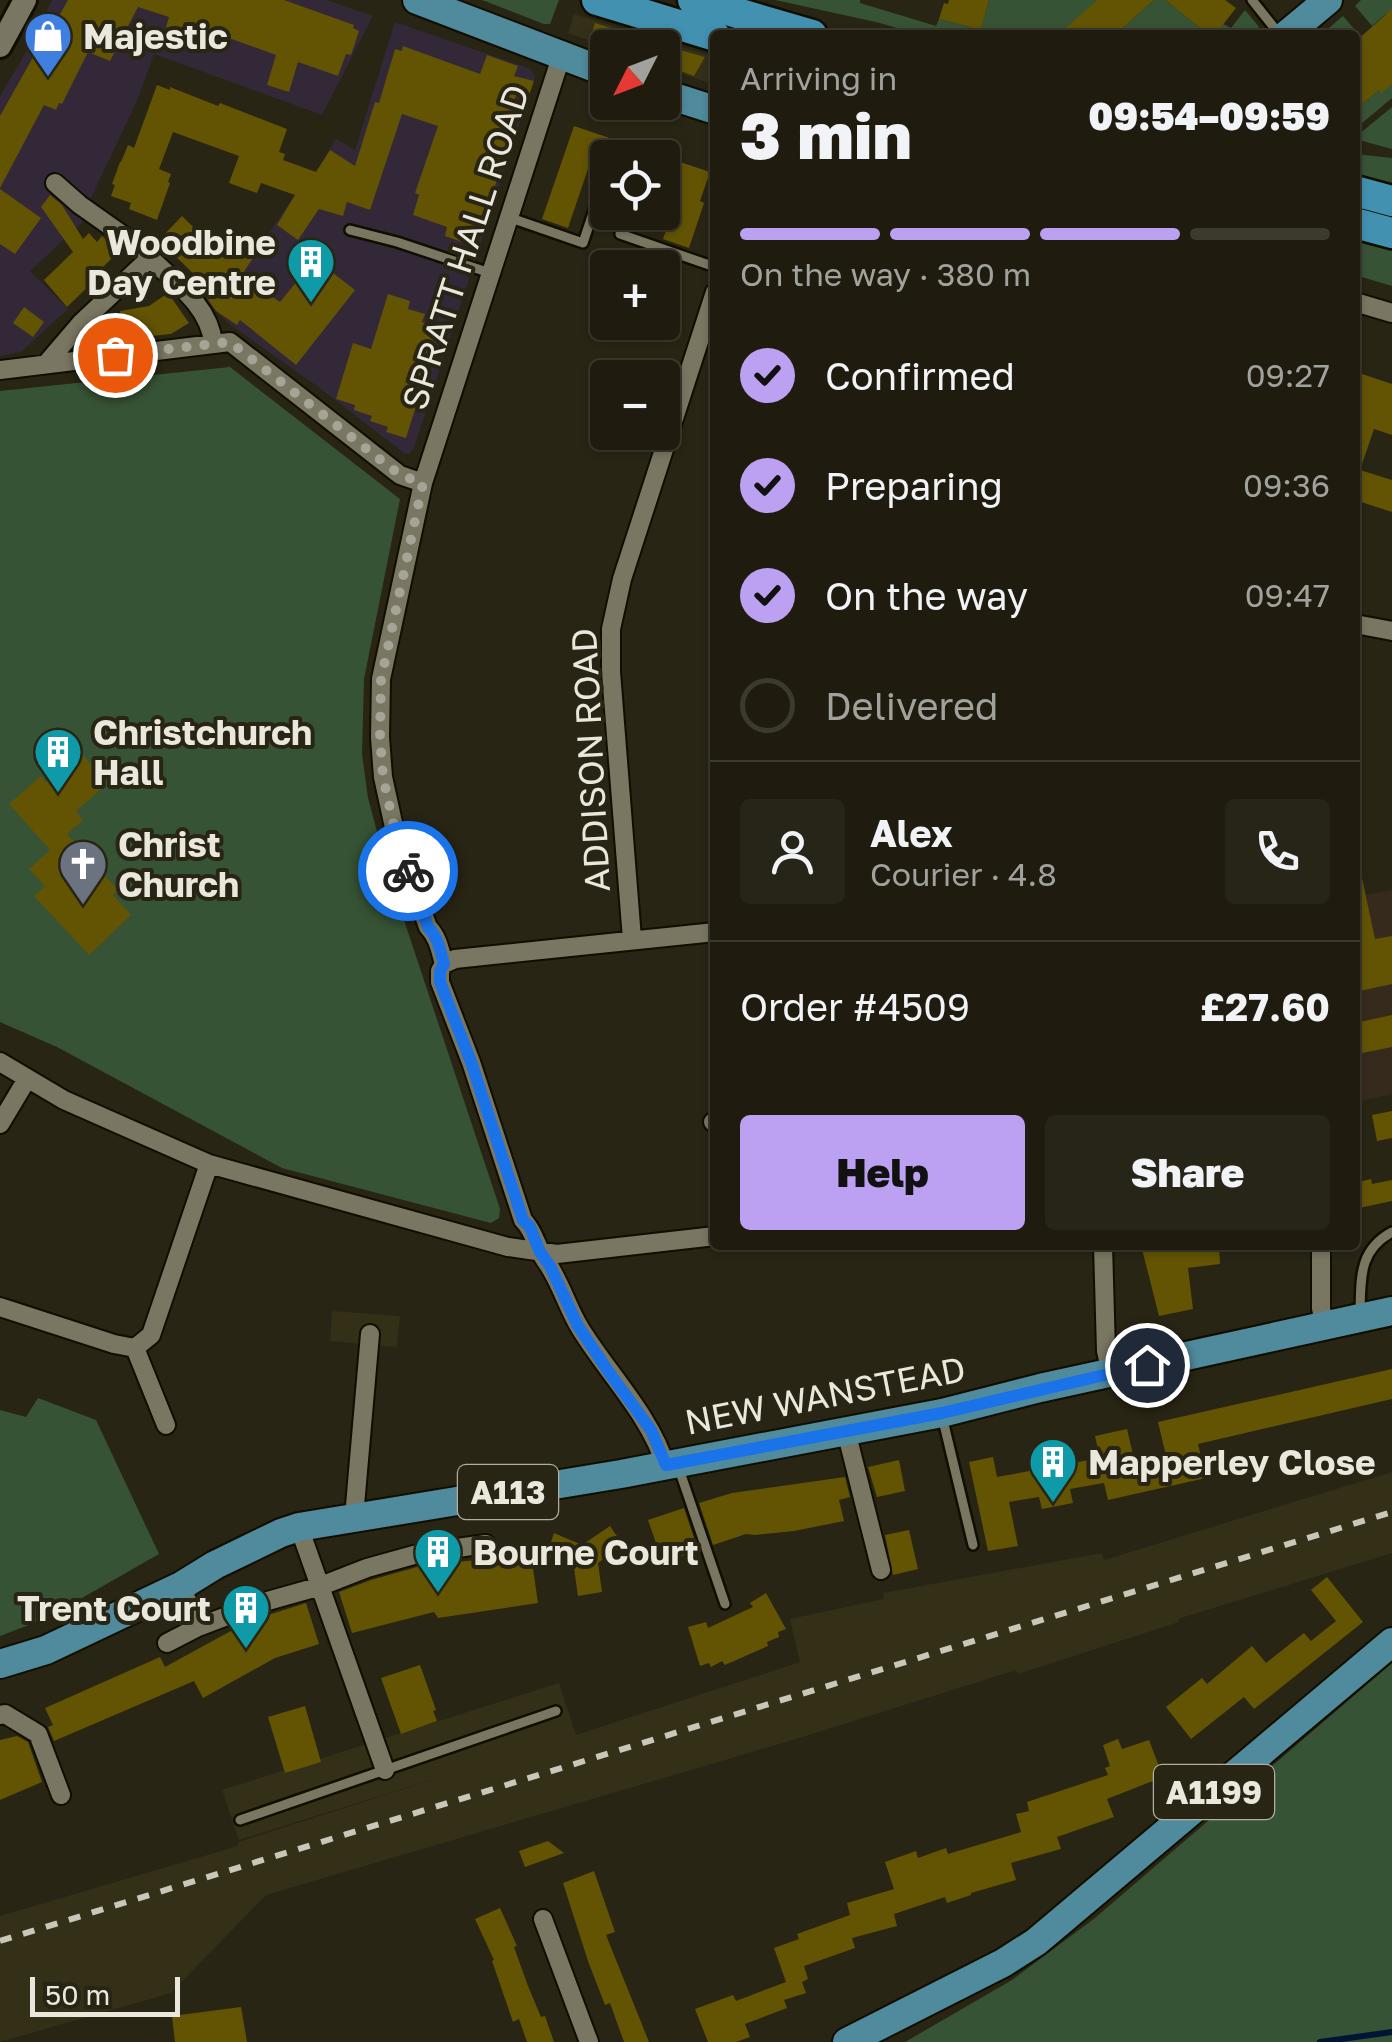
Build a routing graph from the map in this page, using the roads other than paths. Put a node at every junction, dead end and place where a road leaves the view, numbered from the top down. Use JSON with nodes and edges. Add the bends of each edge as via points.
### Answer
{"nodes":[{"id":1,"x":25,"y":0,"type":"edge"},
{"id":2,"x":416,"y":0,"type":"edge"},
{"id":3,"x":597,"y":0,"type":"edge"},
{"id":4,"x":693,"y":0,"type":"edge"},
{"id":5,"x":1252,"y":0,"type":"edge"},
{"id":6,"x":1328,"y":0,"type":"edge"},
{"id":7,"x":795,"y":30,"type":"edge"},
{"id":8,"x":1279,"y":30,"type":"edge"},
{"id":9,"x":1289,"y":30,"type":"edge"},
{"id":10,"x":710,"y":34,"type":"edge"},
{"id":11,"x":0,"y":46,"type":"edge"},
{"id":12,"x":561,"y":57,"type":"junction"},
{"id":13,"x":590,"y":67,"type":"edge"},
{"id":14,"x":680,"y":98,"type":"edge"},
{"id":15,"x":710,"y":108,"type":"edge"},
{"id":16,"x":55,"y":183,"type":"dead end"},
{"id":17,"x":1360,"y":192,"type":"edge"},
{"id":18,"x":1392,"y":202,"type":"edge"},
{"id":19,"x":508,"y":218,"type":"junction"},
{"id":20,"x":590,"y":222,"type":"edge"},
{"id":21,"x":1360,"y":224,"type":"edge"},
{"id":22,"x":350,"y":230,"type":"dead end"},
{"id":23,"x":1392,"y":233,"type":"edge"},
{"id":24,"x":620,"y":234,"type":"dead end"},
{"id":25,"x":150,"y":258,"type":"junction"},
{"id":26,"x":710,"y":265,"type":"edge"},
{"id":27,"x":490,"y":273,"type":"junction"},
{"id":28,"x":1360,"y":304,"type":"edge"},
{"id":29,"x":710,"y":307,"type":"edge"},
{"id":30,"x":1392,"y":314,"type":"edge"},
{"id":31,"x":213,"y":344,"type":"junction"},
{"id":32,"x":46,"y":364,"type":"junction"},
{"id":33,"x":0,"y":370,"type":"edge"},
{"id":34,"x":423,"y":483,"type":"junction"},
{"id":35,"x":1360,"y":625,"type":"edge"},
{"id":36,"x":1392,"y":631,"type":"edge"},
{"id":37,"x":710,"y":932,"type":"edge"},
{"id":38,"x":632,"y":940,"type":"junction"},
{"id":39,"x":444,"y":964,"type":"junction"},
{"id":40,"x":0,"y":1062,"type":"edge"},
{"id":41,"x":27,"y":1079,"type":"junction"},
{"id":42,"x":0,"y":1124,"type":"edge"},
{"id":43,"x":209,"y":1164,"type":"junction"},
{"id":44,"x":1392,"y":1232,"type":"edge"},
{"id":45,"x":710,"y":1237,"type":"edge"},
{"id":46,"x":1103,"y":1250,"type":"edge"},
{"id":47,"x":1320,"y":1250,"type":"edge"},
{"id":48,"x":540,"y":1252,"type":"junction"},
{"id":49,"x":0,"y":1307,"type":"edge"},
{"id":50,"x":1392,"y":1312,"type":"edge"},
{"id":51,"x":1360,"y":1318,"type":"junction"},
{"id":52,"x":1324,"y":1325,"type":"junction"},
{"id":53,"x":370,"y":1334,"type":"dead end"},
{"id":54,"x":134,"y":1348,"type":"junction"},
{"id":55,"x":1111,"y":1372,"type":"junction"},
{"id":56,"x":942,"y":1413,"type":"junction"},
{"id":57,"x":166,"y":1425,"type":"dead end"},
{"id":58,"x":846,"y":1431,"type":"junction"},
{"id":59,"x":671,"y":1464,"type":"junction"},
{"id":60,"x":354,"y":1517,"type":"junction"},
{"id":61,"x":300,"y":1527,"type":"junction"},
{"id":62,"x":486,"y":1544,"type":"dead end"},
{"id":63,"x":974,"y":1546,"type":"dead end"},
{"id":64,"x":881,"y":1570,"type":"dead end"},
{"id":65,"x":182,"y":1586,"type":"junction"},
{"id":66,"x":321,"y":1586,"type":"junction"},
{"id":67,"x":725,"y":1604,"type":"dead end"},
{"id":68,"x":198,"y":1627,"type":"junction"},
{"id":69,"x":1392,"y":1642,"type":"edge"},
{"id":70,"x":167,"y":1643,"type":"dead end"},
{"id":71,"x":0,"y":1664,"type":"edge"},
{"id":72,"x":556,"y":1711,"type":"dead end"},
{"id":73,"x":0,"y":1715,"type":"edge"},
{"id":74,"x":385,"y":1770,"type":"junction"},
{"id":75,"x":61,"y":1795,"type":"dead end"},
{"id":76,"x":240,"y":1820,"type":"dead end"},
{"id":77,"x":542,"y":1918,"type":"dead end"},
{"id":78,"x":589,"y":2042,"type":"edge"},
{"id":79,"x":847,"y":2042,"type":"edge"}],
"edges":[{"from":1,"to":11,"type":"street"},
{"from":2,"to":12,"type":"main road"},
{"from":3,"to":10,"type":"highway"},
{"from":4,"to":7,"type":"highway"},
{"from":5,"to":8,"type":"lane"},
{"from":6,"to":9,"type":"main road"},
{"from":12,"to":13,"type":"main road"},
{"from":12,"to":19,"type":"street","name":"SPRATT HALL ROAD"},
{"from":14,"to":15,"type":"main road"},
{"from":16,"to":25,"type":"street"},
{"from":17,"to":18,"type":"highway"},
{"from":19,"to":20,"type":"lane","via":[[583,242]]},
{"from":19,"to":27,"type":"street","name":"SPRATT HALL ROAD"},
{"from":21,"to":23,"type":"highway"},
{"from":22,"to":27,"type":"lane"},
{"from":24,"to":26,"type":"lane"},
{"from":25,"to":31,"type":"street","via":[[200,307]]},
{"from":25,"to":32,"type":"street"},
{"from":27,"to":34,"type":"street","name":"SPRATT HALL ROAD"},
{"from":28,"to":30,"type":"street"},
{"from":29,"to":38,"type":"street","name":"ADDISON ROAD","via":[[611,629]]},
{"from":31,"to":32,"type":"street"},
{"from":31,"to":34,"type":"street","via":[[230,342],[400,475]]},
{"from":32,"to":33,"type":"street"},
{"from":34,"to":39,"type":"street","name":"SPRATT HALL ROAD","via":[[381,680],[380,737],[397,840]]},
{"from":35,"to":36,"type":"street"},
{"from":37,"to":38,"type":"street"},
{"from":38,"to":39,"type":"street"},
{"from":39,"to":48,"type":"street","name":"SPRATT HALL ROAD","via":[[440,982]]},
{"from":40,"to":41,"type":"street"},
{"from":41,"to":42,"type":"street"},
{"from":41,"to":43,"type":"street"},
{"from":43,"to":48,"type":"street"},
{"from":43,"to":54,"type":"street","via":[[151,1336]]},
{"from":44,"to":51,"type":"lane","via":[[1366,1254]]},
{"from":45,"to":48,"type":"street"},
{"from":46,"to":55,"type":"street"},
{"from":47,"to":52,"type":"street"},
{"from":48,"to":59,"type":"street","name":"SPRATT HALL ROAD","via":[[578,1326]]},
{"from":49,"to":54,"type":"street"},
{"from":50,"to":51,"type":"main road","name":"NEW WANSTEAD","number":"A113"},
{"from":51,"to":52,"type":"main road","name":"NEW WANSTEAD","number":"A113"},
{"from":52,"to":55,"type":"main road","name":"NEW WANSTEAD","number":"A113"},
{"from":53,"to":60,"type":"street"},
{"from":54,"to":57,"type":"street"},
{"from":55,"to":56,"type":"main road","name":"NEW WANSTEAD","number":"A113"},
{"from":56,"to":58,"type":"main road","name":"NEW WANSTEAD","number":"A113"},
{"from":56,"to":63,"type":"lane"},
{"from":58,"to":59,"type":"main road","name":"NEW WANSTEAD","number":"A113"},
{"from":58,"to":64,"type":"street"},
{"from":59,"to":60,"type":"main road","name":"NEW WANSTEAD","number":"A113"},
{"from":59,"to":67,"type":"lane"},
{"from":60,"to":61,"type":"main road","name":"NEW WANSTEAD","number":"A113"},
{"from":61,"to":65,"type":"main road","name":"NEW WANSTEAD","number":"A113"},
{"from":61,"to":66,"type":"street"},
{"from":62,"to":66,"type":"street","via":[[421,1554]]},
{"from":65,"to":68,"type":"street"},
{"from":65,"to":71,"type":"main road","name":"NEW WANSTEAD","number":"A113","via":[[46,1650]]},
{"from":66,"to":68,"type":"street"},
{"from":66,"to":74,"type":"street"},
{"from":68,"to":70,"type":"street"},
{"from":69,"to":79,"type":"main road","number":"A1199","via":[[1036,1942]]},
{"from":72,"to":74,"type":"lane"},
{"from":73,"to":75,"type":"street","via":[[38,1734]]},
{"from":74,"to":76,"type":"lane"},
{"from":77,"to":78,"type":"street"}]}
